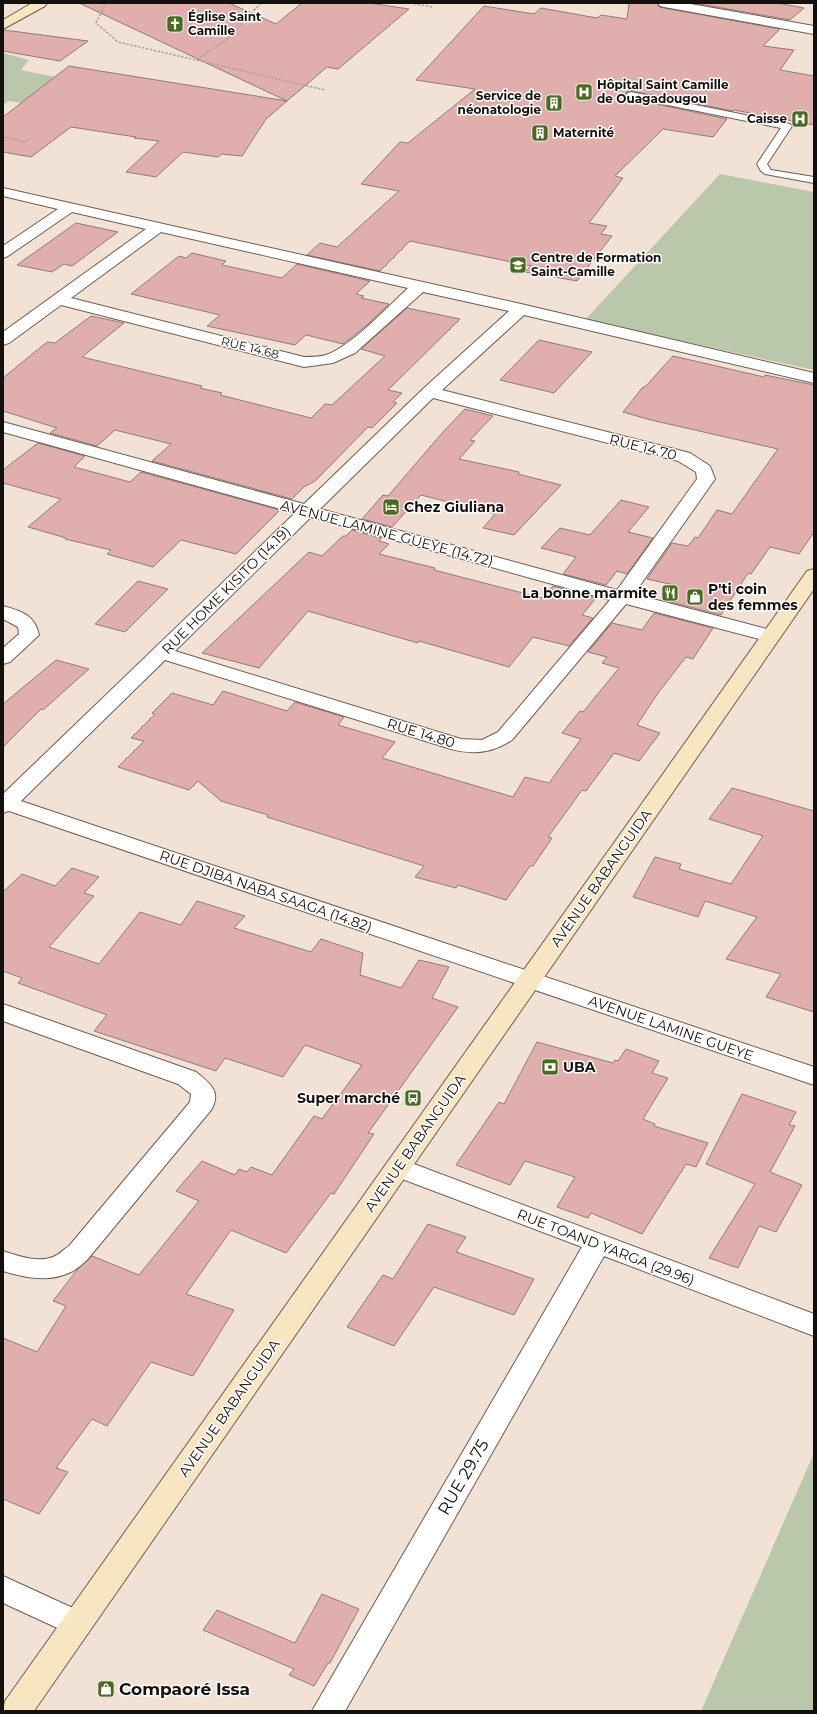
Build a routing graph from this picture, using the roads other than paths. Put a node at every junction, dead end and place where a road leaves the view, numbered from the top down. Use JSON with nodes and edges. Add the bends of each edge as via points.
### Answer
{"nodes":[{"id":1,"x":41,"y":3,"type":"edge"},
{"id":2,"x":668,"y":3,"type":"edge"},
{"id":3,"x":5,"y":22,"type":"edge"},
{"id":4,"x":814,"y":29,"type":"edge"},
{"id":5,"x":631,"y":95,"type":"dead end"},
{"id":6,"x":814,"y":180,"type":"edge"},
{"id":7,"x":3,"y":192,"type":"edge"},
{"id":8,"x":70,"y":207,"type":"junction"},
{"id":9,"x":158,"y":227,"type":"junction"},
{"id":10,"x":3,"y":253,"type":"edge"},
{"id":11,"x":419,"y":287,"type":"junction"},
{"id":12,"x":59,"y":300,"type":"junction"},
{"id":13,"x":521,"y":309,"type":"junction"},
{"id":14,"x":3,"y":340,"type":"edge"},
{"id":15,"x":814,"y":378,"type":"edge"},
{"id":16,"x":430,"y":392,"type":"junction"},
{"id":17,"x":3,"y":427,"type":"edge"},
{"id":18,"x":306,"y":511,"type":"junction"},
{"id":19,"x":813,"y":578,"type":"edge"},
{"id":20,"x":622,"y":597,"type":"junction"},
{"id":21,"x":3,"y":612,"type":"edge"},
{"id":22,"x":771,"y":636,"type":"junction"},
{"id":23,"x":162,"y":654,"type":"junction"},
{"id":24,"x":3,"y":658,"type":"edge"},
{"id":25,"x":4,"y":804,"type":"edge"},
{"id":26,"x":529,"y":981,"type":"junction"},
{"id":27,"x":3,"y":1012,"type":"edge"},
{"id":28,"x":814,"y":1076,"type":"edge"},
{"id":29,"x":398,"y":1167,"type":"junction"},
{"id":30,"x":597,"y":1244,"type":"junction"},
{"id":31,"x":3,"y":1261,"type":"edge"},
{"id":32,"x":814,"y":1325,"type":"edge"},
{"id":33,"x":3,"y":1589,"type":"edge"},
{"id":34,"x":77,"y":1624,"type":"junction"},
{"id":35,"x":16,"y":1711,"type":"edge"},
{"id":36,"x":328,"y":1711,"type":"edge"}],
"edges":[{"from":1,"to":3,"type":"street"},
{"from":2,"to":4,"type":"street"},
{"from":5,"to":6,"type":"lane","via":[[787,126],[762,164],[764,169],[768,172]]},
{"from":7,"to":8,"type":"street"},
{"from":8,"to":9,"type":"street"},
{"from":8,"to":10,"type":"street"},
{"from":9,"to":11,"type":"street"},
{"from":9,"to":12,"type":"street"},
{"from":11,"to":12,"type":"street","name":"RUE 14.68","via":[[349,350],[323,362],[304,362]]},
{"from":11,"to":13,"type":"street"},
{"from":12,"to":14,"type":"street"},
{"from":13,"to":15,"type":"street"},
{"from":13,"to":16,"type":"street","name":"RUE HOME KISITO (14.19)"},
{"from":16,"to":18,"type":"street","name":"RUE HOME KISITO (14.19)"},
{"from":16,"to":20,"type":"street","name":"RUE 14.70","via":[[684,457],[704,470],[706,478]]},
{"from":17,"to":18,"type":"street","name":"AVENUE LAMINE GUEYE (14.72)"},
{"from":18,"to":20,"type":"street","name":"AVENUE LAMINE GUEYE (14.72)"},
{"from":18,"to":23,"type":"street","name":"RUE HOME KISITO (14.19)"},
{"from":19,"to":22,"type":"street","name":"AVENUE BABANGUIDA"},
{"from":20,"to":22,"type":"street","name":"AVENUE LAMINE GUEYE (14.72)"},
{"from":20,"to":23,"type":"street","name":"RUE 14.80","via":[[505,736],[496,743],[485,746],[458,745]]},
{"from":21,"to":24,"type":"street","via":[[27,625],[29,635]]},
{"from":22,"to":26,"type":"street","name":"AVENUE BABANGUIDA"},
{"from":23,"to":25,"type":"street","name":"RUE HOME KISITO (14.19)"},
{"from":25,"to":26,"type":"street","name":"RUE DJIBA NABA SAAGA (14.82)"},
{"from":26,"to":28,"type":"street","name":"AVENUE LAMINE GUEYE"},
{"from":26,"to":29,"type":"street","name":"AVENUE BABANGUIDA"},
{"from":27,"to":31,"type":"street","via":[[187,1078],[203,1092],[202,1104],[78,1253],[60,1266],[40,1269],[22,1268]]},
{"from":29,"to":30,"type":"street","name":"RUE TOAND YARGA (29.96)"},
{"from":29,"to":34,"type":"street","name":"AVENUE BABANGUIDA"},
{"from":30,"to":32,"type":"street","name":"RUE TOAND YARGA (29.96)"},
{"from":30,"to":36,"type":"street","name":"RUE 29.75"},
{"from":33,"to":34,"type":"street"},
{"from":34,"to":35,"type":"street","name":"AVENUE BABANGUIDA"}]}
